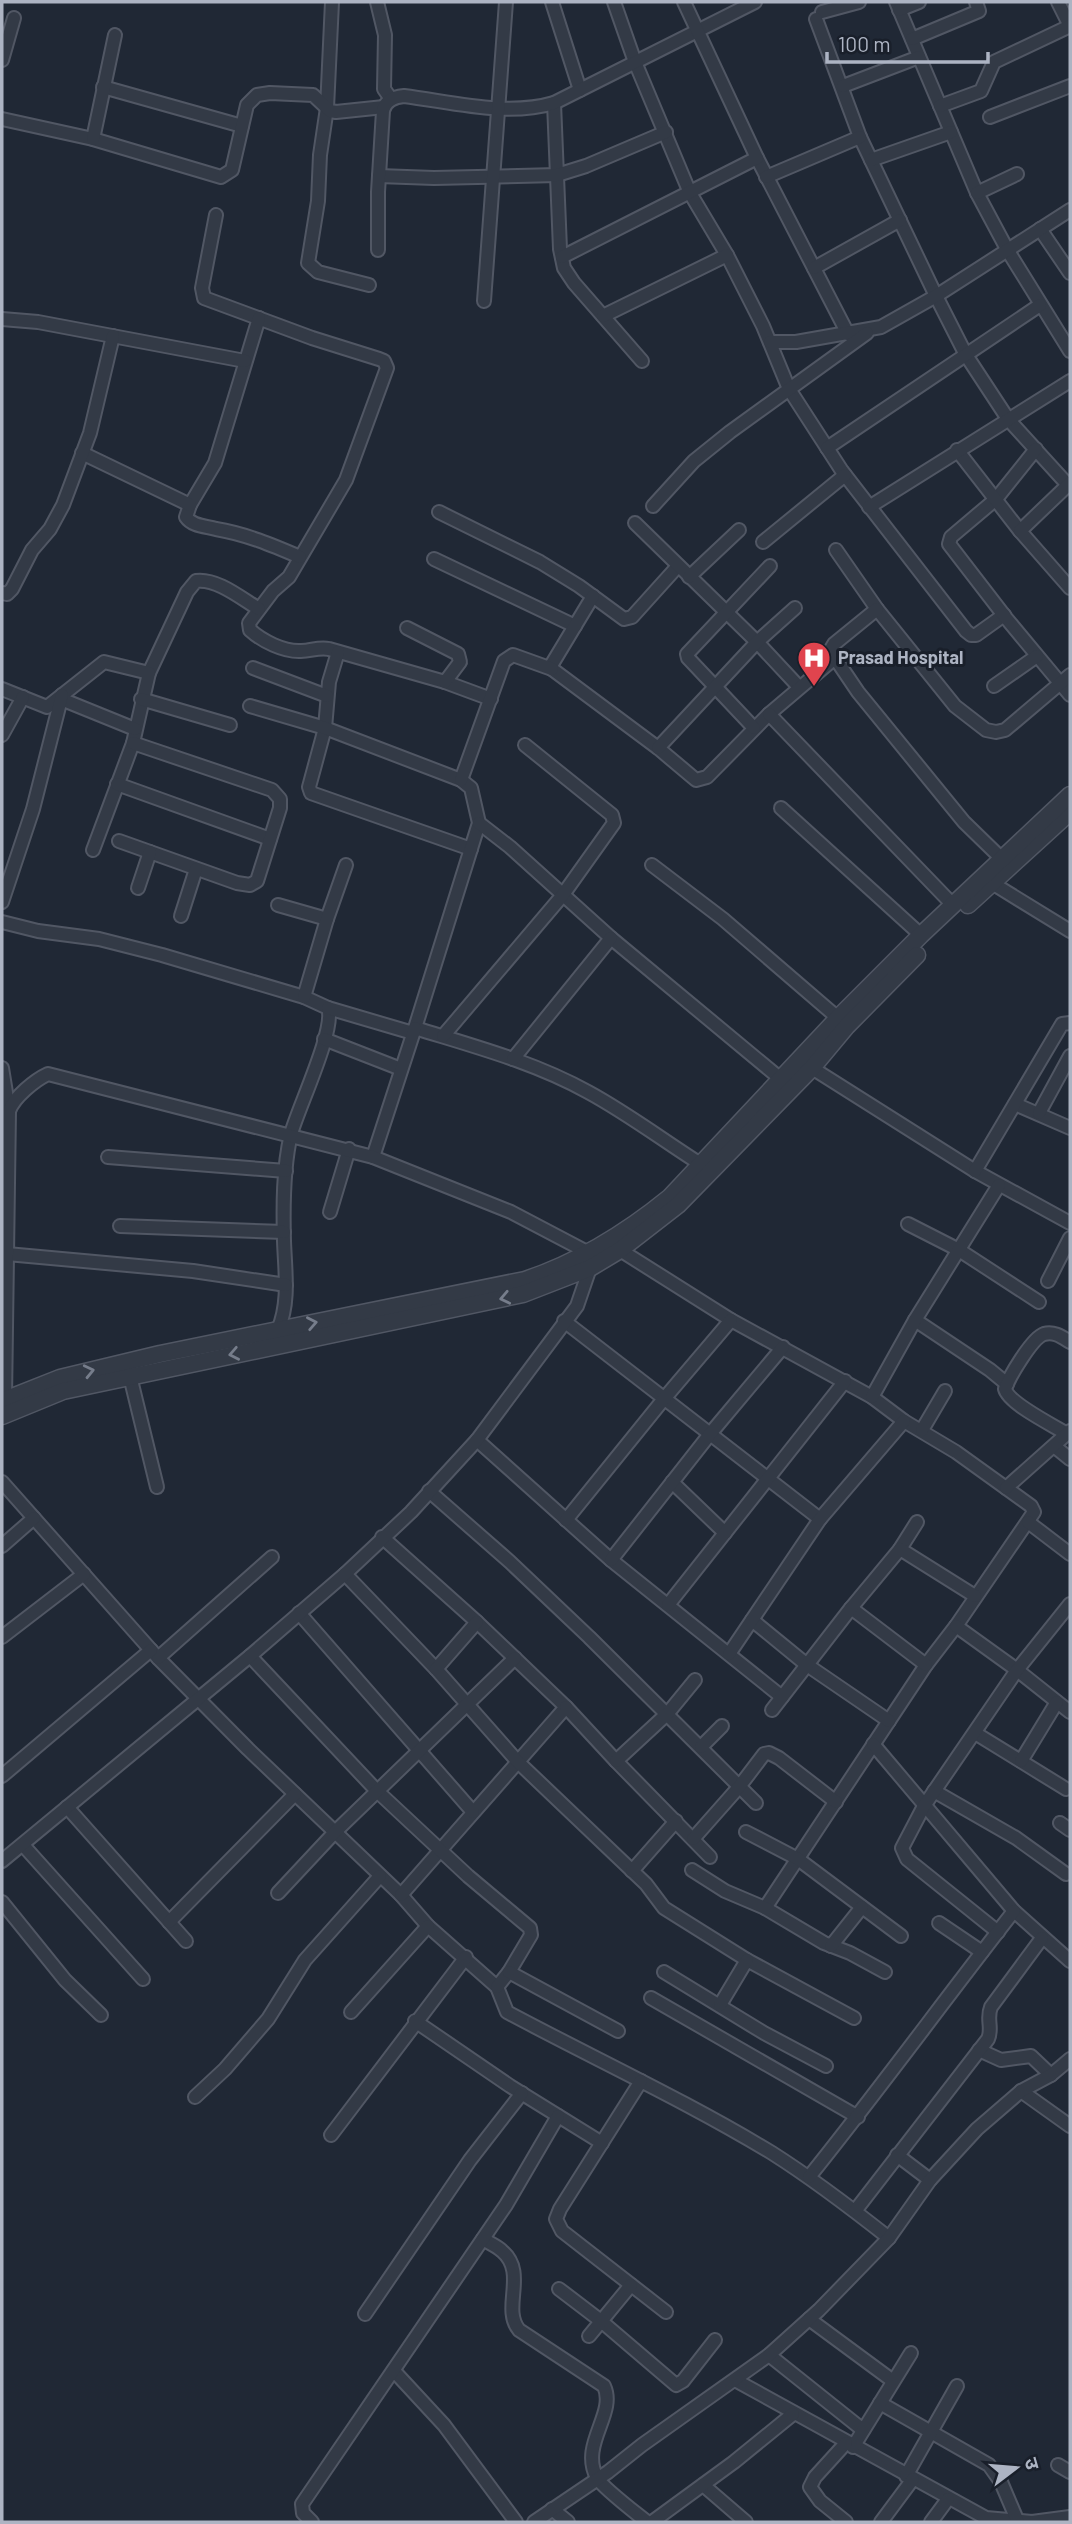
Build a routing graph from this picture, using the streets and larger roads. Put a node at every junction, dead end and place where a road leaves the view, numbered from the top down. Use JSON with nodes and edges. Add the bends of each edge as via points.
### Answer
{"nodes":[{"id":1,"x":332,"y":2,"type":"edge"},
{"id":2,"x":377,"y":2,"type":"edge"},
{"id":3,"x":506,"y":2,"type":"edge"},
{"id":4,"x":552,"y":2,"type":"edge"},
{"id":5,"x":614,"y":2,"type":"edge"},
{"id":6,"x":684,"y":2,"type":"edge"},
{"id":7,"x":755,"y":2,"type":"edge"},
{"id":8,"x":859,"y":2,"type":"edge"},
{"id":9,"x":919,"y":2,"type":"edge"},
{"id":10,"x":975,"y":2,"type":"edge"},
{"id":11,"x":1059,"y":2,"type":"edge"},
{"id":12,"x":897,"y":6,"type":"edge"},
{"id":13,"x":14,"y":18,"type":"dead end"},
{"id":14,"x":1070,"y":26,"type":"edge"},
{"id":15,"x":698,"y":31,"type":"junction"},
{"id":16,"x":115,"y":35,"type":"dead end"},
{"id":17,"x":912,"y":39,"type":"junction"},
{"id":18,"x":919,"y":57,"type":"junction"},
{"id":19,"x":2,"y":60,"type":"edge"},
{"id":20,"x":635,"y":62,"type":"junction"},
{"id":21,"x":843,"y":86,"type":"junction"},
{"id":22,"x":1070,"y":86,"type":"edge"},
{"id":23,"x":103,"y":88,"type":"junction"},
{"id":24,"x":580,"y":90,"type":"junction"},
{"id":25,"x":387,"y":103,"type":"junction"},
{"id":26,"x":554,"y":103,"type":"junction"},
{"id":27,"x":940,"y":106,"type":"junction"},
{"id":28,"x":327,"y":108,"type":"junction"},
{"id":29,"x":497,"y":108,"type":"junction"},
{"id":30,"x":990,"y":117,"type":"dead end"},
{"id":31,"x":2,"y":119,"type":"edge"},
{"id":32,"x":242,"y":126,"type":"junction"},
{"id":33,"x":666,"y":132,"type":"junction"},
{"id":34,"x":951,"y":132,"type":"junction"},
{"id":35,"x":860,"y":137,"type":"junction"},
{"id":36,"x":93,"y":139,"type":"junction"},
{"id":37,"x":757,"y":158,"type":"junction"},
{"id":38,"x":871,"y":160,"type":"junction"},
{"id":39,"x":1017,"y":174,"type":"dead end"},
{"id":40,"x":557,"y":175,"type":"junction"},
{"id":41,"x":379,"y":176,"type":"junction"},
{"id":42,"x":494,"y":176,"type":"junction"},
{"id":43,"x":766,"y":177,"type":"junction"},
{"id":44,"x":690,"y":192,"type":"junction"},
{"id":45,"x":977,"y":193,"type":"junction"},
{"id":46,"x":1070,"y":210,"type":"edge"},
{"id":47,"x":216,"y":215,"type":"dead end"},
{"id":48,"x":900,"y":220,"type":"junction"},
{"id":49,"x":1040,"y":229,"type":"junction"},
{"id":50,"x":378,"y":250,"type":"dead end"},
{"id":51,"x":1008,"y":251,"type":"junction"},
{"id":52,"x":727,"y":255,"type":"junction"},
{"id":53,"x":562,"y":257,"type":"junction"},
{"id":54,"x":814,"y":268,"type":"junction"},
{"id":55,"x":1070,"y":273,"type":"edge"},
{"id":56,"x":369,"y":285,"type":"dead end"},
{"id":57,"x":936,"y":296,"type":"junction"},
{"id":58,"x":484,"y":301,"type":"dead end"},
{"id":59,"x":1040,"y":305,"type":"junction"},
{"id":60,"x":603,"y":316,"type":"junction"},
{"id":61,"x":2,"y":318,"type":"edge"},
{"id":62,"x":259,"y":318,"type":"junction"},
{"id":63,"x":871,"y":330,"type":"junction"},
{"id":64,"x":848,"y":334,"type":"junction"},
{"id":65,"x":113,"y":336,"type":"junction"},
{"id":66,"x":770,"y":342,"type":"junction"},
{"id":67,"x":1070,"y":351,"type":"edge"},
{"id":68,"x":966,"y":355,"type":"junction"},
{"id":69,"x":245,"y":361,"type":"junction"},
{"id":70,"x":642,"y":361,"type":"dead end"},
{"id":71,"x":1070,"y":381,"type":"edge"},
{"id":72,"x":789,"y":389,"type":"junction"},
{"id":73,"x":1009,"y":419,"type":"junction"},
{"id":74,"x":827,"y":448,"type":"junction"},
{"id":75,"x":1036,"y":449,"type":"junction"},
{"id":76,"x":957,"y":450,"type":"junction"},
{"id":77,"x":82,"y":453,"type":"junction"},
{"id":78,"x":845,"y":475,"type":"junction"},
{"id":79,"x":1069,"y":484,"type":"edge"},
{"id":80,"x":996,"y":499,"type":"junction"},
{"id":81,"x":190,"y":505,"type":"junction"},
{"id":82,"x":653,"y":506,"type":"dead end"},
{"id":83,"x":869,"y":507,"type":"junction"},
{"id":84,"x":439,"y":512,"type":"dead end"},
{"id":85,"x":635,"y":523,"type":"dead end"},
{"id":86,"x":739,"y":530,"type":"dead end"},
{"id":87,"x":1020,"y":531,"type":"junction"},
{"id":88,"x":763,"y":542,"type":"dead end"},
{"id":89,"x":836,"y":550,"type":"dead end"},
{"id":90,"x":300,"y":557,"type":"junction"},
{"id":91,"x":434,"y":559,"type":"dead end"},
{"id":92,"x":678,"y":566,"type":"junction"},
{"id":93,"x":770,"y":566,"type":"dead end"},
{"id":94,"x":689,"y":577,"type":"junction"},
{"id":95,"x":1068,"y":580,"type":"edge"},
{"id":96,"x":2,"y":593,"type":"edge"},
{"id":97,"x":593,"y":596,"type":"junction"},
{"id":98,"x":795,"y":608,"type":"dead end"},
{"id":99,"x":259,"y":609,"type":"junction"},
{"id":100,"x":877,"y":609,"type":"junction"},
{"id":101,"x":725,"y":612,"type":"junction"},
{"id":102,"x":1004,"y":615,"type":"junction"},
{"id":103,"x":575,"y":626,"type":"junction"},
{"id":104,"x":407,"y":628,"type":"dead end"},
{"id":105,"x":757,"y":642,"type":"junction"},
{"id":106,"x":338,"y":652,"type":"junction"},
{"id":107,"x":1037,"y":656,"type":"junction"},
{"id":108,"x":835,"y":658,"type":"junction"},
{"id":109,"x":253,"y":668,"type":"dead end"},
{"id":110,"x":552,"y":669,"type":"junction"},
{"id":111,"x":149,"y":673,"type":"junction"},
{"id":112,"x":1065,"y":680,"type":"edge"},
{"id":113,"x":445,"y":682,"type":"junction"},
{"id":114,"x":995,"y":685,"type":"dead end"},
{"id":115,"x":799,"y":687,"type":"junction"},
{"id":116,"x":715,"y":688,"type":"junction"},
{"id":117,"x":2,"y":689,"type":"edge"},
{"id":118,"x":1070,"y":695,"type":"edge"},
{"id":119,"x":327,"y":696,"type":"junction"},
{"id":120,"x":23,"y":697,"type":"junction"},
{"id":121,"x":61,"y":697,"type":"junction"},
{"id":122,"x":141,"y":699,"type":"junction"},
{"id":123,"x":491,"y":699,"type":"junction"},
{"id":124,"x":250,"y":706,"type":"dead end"},
{"id":125,"x":769,"y":714,"type":"junction"},
{"id":126,"x":230,"y":725,"type":"dead end"},
{"id":127,"x":325,"y":728,"type":"junction"},
{"id":128,"x":754,"y":728,"type":"junction"},
{"id":129,"x":2,"y":736,"type":"edge"},
{"id":130,"x":134,"y":736,"type":"junction"},
{"id":131,"x":525,"y":745,"type":"dead end"},
{"id":132,"x":658,"y":748,"type":"junction"},
{"id":133,"x":461,"y":780,"type":"junction"},
{"id":134,"x":117,"y":784,"type":"junction"},
{"id":135,"x":1070,"y":795,"type":"edge"},
{"id":136,"x":781,"y":808,"type":"dead end"},
{"id":137,"x":1070,"y":812,"type":"edge"},
{"id":138,"x":479,"y":823,"type":"junction"},
{"id":139,"x":270,"y":839,"type":"junction"},
{"id":140,"x":119,"y":841,"type":"dead end"},
{"id":141,"x":93,"y":849,"type":"dead end"},
{"id":142,"x":471,"y":849,"type":"junction"},
{"id":143,"x":150,"y":852,"type":"junction"},
{"id":144,"x":1001,"y":858,"type":"junction"},
{"id":145,"x":346,"y":865,"type":"dead end"},
{"id":146,"x":652,"y":865,"type":"dead end"},
{"id":147,"x":196,"y":869,"type":"junction"},
{"id":148,"x":992,"y":883,"type":"junction"},
{"id":149,"x":138,"y":888,"type":"dead end"},
{"id":150,"x":562,"y":896,"type":"junction"},
{"id":151,"x":2,"y":902,"type":"edge"},
{"id":152,"x":278,"y":905,"type":"dead end"},
{"id":153,"x":953,"y":905,"type":"junction"},
{"id":154,"x":181,"y":916,"type":"dead end"},
{"id":155,"x":327,"y":919,"type":"junction"},
{"id":156,"x":2,"y":922,"type":"edge"},
{"id":157,"x":1070,"y":931,"type":"edge"},
{"id":158,"x":921,"y":935,"type":"junction"},
{"id":159,"x":611,"y":938,"type":"junction"},
{"id":160,"x":304,"y":997,"type":"junction"},
{"id":161,"x":328,"y":1007,"type":"junction"},
{"id":162,"x":838,"y":1018,"type":"junction"},
{"id":163,"x":1070,"y":1023,"type":"edge"},
{"id":164,"x":414,"y":1031,"type":"junction"},
{"id":165,"x":443,"y":1037,"type":"junction"},
{"id":166,"x":324,"y":1039,"type":"junction"},
{"id":167,"x":1070,"y":1056,"type":"edge"},
{"id":168,"x":513,"y":1059,"type":"junction"},
{"id":169,"x":2,"y":1068,"type":"edge"},
{"id":170,"x":812,"y":1068,"type":"junction"},
{"id":171,"x":401,"y":1069,"type":"junction"},
{"id":172,"x":782,"y":1080,"type":"junction"},
{"id":173,"x":1015,"y":1104,"type":"junction"},
{"id":174,"x":9,"y":1111,"type":"junction"},
{"id":175,"x":1039,"y":1113,"type":"junction"},
{"id":176,"x":1070,"y":1128,"type":"edge"},
{"id":177,"x":291,"y":1134,"type":"junction"},
{"id":178,"x":349,"y":1149,"type":"junction"},
{"id":179,"x":107,"y":1157,"type":"dead end"},
{"id":180,"x":373,"y":1157,"type":"junction"},
{"id":181,"x":702,"y":1165,"type":"junction"},
{"id":182,"x":286,"y":1171,"type":"junction"},
{"id":183,"x":975,"y":1171,"type":"junction"},
{"id":184,"x":999,"y":1185,"type":"junction"},
{"id":185,"x":330,"y":1212,"type":"dead end"},
{"id":186,"x":647,"y":1223,"type":"junction"},
{"id":187,"x":1070,"y":1223,"type":"edge"},
{"id":188,"x":908,"y":1224,"type":"dead end"},
{"id":189,"x":120,"y":1227,"type":"dead end"},
{"id":190,"x":284,"y":1232,"type":"junction"},
{"id":191,"x":1070,"y":1238,"type":"edge"},
{"id":192,"x":620,"y":1250,"type":"junction"},
{"id":193,"x":959,"y":1250,"type":"junction"},
{"id":194,"x":590,"y":1260,"type":"junction"},
{"id":195,"x":5,"y":1261,"type":"edge"},
{"id":196,"x":1048,"y":1281,"type":"dead end"},
{"id":197,"x":286,"y":1285,"type":"junction"},
{"id":198,"x":1039,"y":1302,"type":"dead end"},
{"id":199,"x":731,"y":1320,"type":"junction"},
{"id":200,"x":915,"y":1320,"type":"junction"},
{"id":201,"x":564,"y":1321,"type":"junction"},
{"id":202,"x":278,"y":1330,"type":"junction"},
{"id":203,"x":1070,"y":1342,"type":"edge"},
{"id":204,"x":783,"y":1348,"type":"junction"},
{"id":205,"x":130,"y":1376,"type":"junction"},
{"id":206,"x":845,"y":1381,"type":"junction"},
{"id":207,"x":1007,"y":1384,"type":"junction"},
{"id":208,"x":945,"y":1391,"type":"dead end"},
{"id":209,"x":872,"y":1397,"type":"junction"},
{"id":210,"x":663,"y":1400,"type":"junction"},
{"id":211,"x":3,"y":1406,"type":"edge"},
{"id":212,"x":904,"y":1421,"type":"junction"},
{"id":213,"x":922,"y":1430,"type":"junction"},
{"id":214,"x":1069,"y":1432,"type":"edge"},
{"id":215,"x":710,"y":1434,"type":"junction"},
{"id":216,"x":477,"y":1440,"type":"junction"},
{"id":217,"x":1054,"y":1447,"type":"junction"},
{"id":218,"x":1070,"y":1459,"type":"edge"},
{"id":219,"x":768,"y":1478,"type":"junction"},
{"id":220,"x":2,"y":1482,"type":"edge"},
{"id":221,"x":672,"y":1482,"type":"junction"},
{"id":222,"x":158,"y":1487,"type":"dead end"},
{"id":223,"x":1006,"y":1488,"type":"junction"},
{"id":224,"x":429,"y":1491,"type":"junction"},
{"id":225,"x":34,"y":1518,"type":"junction"},
{"id":226,"x":820,"y":1519,"type":"junction"},
{"id":227,"x":566,"y":1520,"type":"junction"},
{"id":228,"x":917,"y":1522,"type":"dead end"},
{"id":229,"x":1028,"y":1522,"type":"junction"},
{"id":230,"x":725,"y":1533,"type":"junction"},
{"id":231,"x":382,"y":1538,"type":"junction"},
{"id":232,"x":2,"y":1546,"type":"edge"},
{"id":233,"x":900,"y":1549,"type":"junction"},
{"id":234,"x":1070,"y":1554,"type":"edge"},
{"id":235,"x":272,"y":1557,"type":"dead end"},
{"id":236,"x":611,"y":1560,"type":"junction"},
{"id":237,"x":84,"y":1574,"type":"junction"},
{"id":238,"x":345,"y":1574,"type":"junction"},
{"id":239,"x":975,"y":1596,"type":"junction"},
{"id":240,"x":1070,"y":1604,"type":"edge"},
{"id":241,"x":668,"y":1605,"type":"junction"},
{"id":242,"x":851,"y":1608,"type":"junction"},
{"id":243,"x":299,"y":1613,"type":"junction"},
{"id":244,"x":752,"y":1620,"type":"junction"},
{"id":245,"x":477,"y":1622,"type":"junction"},
{"id":246,"x":956,"y":1626,"type":"junction"},
{"id":247,"x":2,"y":1637,"type":"edge"},
{"id":248,"x":154,"y":1654,"type":"junction"},
{"id":249,"x":729,"y":1654,"type":"junction"},
{"id":250,"x":250,"y":1656,"type":"junction"},
{"id":251,"x":515,"y":1658,"type":"junction"},
{"id":252,"x":807,"y":1665,"type":"junction"},
{"id":253,"x":926,"y":1665,"type":"junction"},
{"id":254,"x":436,"y":1669,"type":"junction"},
{"id":255,"x":1017,"y":1670,"type":"junction"},
{"id":256,"x":695,"y":1680,"type":"dead end"},
{"id":257,"x":782,"y":1697,"type":"junction"},
{"id":258,"x":197,"y":1698,"type":"junction"},
{"id":259,"x":1057,"y":1702,"type":"junction"},
{"id":260,"x":467,"y":1704,"type":"junction"},
{"id":261,"x":566,"y":1707,"type":"junction"},
{"id":262,"x":772,"y":1710,"type":"dead end"},
{"id":263,"x":1070,"y":1712,"type":"edge"},
{"id":264,"x":668,"y":1713,"type":"junction"},
{"id":265,"x":889,"y":1721,"type":"junction"},
{"id":266,"x":722,"y":1726,"type":"dead end"},
{"id":267,"x":975,"y":1732,"type":"junction"},
{"id":268,"x":873,"y":1744,"type":"junction"},
{"id":269,"x":701,"y":1748,"type":"junction"},
{"id":270,"x":419,"y":1751,"type":"junction"},
{"id":271,"x":615,"y":1761,"type":"junction"},
{"id":272,"x":1021,"y":1761,"type":"junction"},
{"id":273,"x":518,"y":1762,"type":"junction"},
{"id":274,"x":2,"y":1776,"type":"edge"},
{"id":275,"x":738,"y":1787,"type":"junction"},
{"id":276,"x":1066,"y":1789,"type":"dead end"},
{"id":277,"x":377,"y":1791,"type":"junction"},
{"id":278,"x":934,"y":1791,"type":"junction"},
{"id":279,"x":295,"y":1794,"type":"junction"},
{"id":280,"x":836,"y":1802,"type":"junction"},
{"id":281,"x":757,"y":1803,"type":"dead end"},
{"id":282,"x":924,"y":1806,"type":"junction"},
{"id":283,"x":67,"y":1807,"type":"junction"},
{"id":284,"x":473,"y":1812,"type":"junction"},
{"id":285,"x":676,"y":1821,"type":"junction"},
{"id":286,"x":335,"y":1832,"type":"junction"},
{"id":287,"x":746,"y":1832,"type":"dead end"},
{"id":288,"x":693,"y":1839,"type":"junction"},
{"id":289,"x":23,"y":1845,"type":"junction"},
{"id":290,"x":442,"y":1849,"type":"junction"},
{"id":291,"x":710,"y":1857,"type":"dead end"},
{"id":292,"x":799,"y":1860,"type":"junction"},
{"id":293,"x":2,"y":1861,"type":"edge"},
{"id":294,"x":692,"y":1870,"type":"dead end"},
{"id":295,"x":632,"y":1871,"type":"junction"},
{"id":296,"x":1066,"y":1874,"type":"dead end"},
{"id":297,"x":380,"y":1876,"type":"junction"},
{"id":298,"x":278,"y":1893,"type":"dead end"},
{"id":299,"x":401,"y":1895,"type":"junction"},
{"id":300,"x":2,"y":1902,"type":"edge"},
{"id":301,"x":862,"y":1907,"type":"junction"},
{"id":302,"x":765,"y":1908,"type":"junction"},
{"id":303,"x":1014,"y":1912,"type":"junction"},
{"id":304,"x":169,"y":1922,"type":"junction"},
{"id":305,"x":939,"y":1923,"type":"dead end"},
{"id":306,"x":428,"y":1926,"type":"junction"},
{"id":307,"x":998,"y":1932,"type":"junction"},
{"id":308,"x":901,"y":1936,"type":"dead end"},
{"id":309,"x":1042,"y":1938,"type":"junction"},
{"id":310,"x":186,"y":1941,"type":"dead end"},
{"id":311,"x":831,"y":1946,"type":"junction"},
{"id":312,"x":982,"y":1952,"type":"junction"},
{"id":313,"x":466,"y":1957,"type":"junction"},
{"id":314,"x":747,"y":1959,"type":"junction"},
{"id":315,"x":1070,"y":1961,"type":"edge"},
{"id":316,"x":509,"y":1972,"type":"junction"},
{"id":317,"x":664,"y":1972,"type":"dead end"},
{"id":318,"x":885,"y":1972,"type":"dead end"},
{"id":319,"x":143,"y":1979,"type":"dead end"},
{"id":320,"x":497,"y":1987,"type":"junction"},
{"id":321,"x":651,"y":1998,"type":"dead end"},
{"id":322,"x":720,"y":2005,"type":"junction"},
{"id":323,"x":351,"y":2012,"type":"dead end"},
{"id":324,"x":101,"y":2015,"type":"dead end"},
{"id":325,"x":854,"y":2018,"type":"dead end"},
{"id":326,"x":415,"y":2021,"type":"junction"},
{"id":327,"x":618,"y":2031,"type":"dead end"},
{"id":328,"x":979,"y":2050,"type":"junction"},
{"id":329,"x":1070,"y":2059,"type":"edge"},
{"id":330,"x":826,"y":2066,"type":"dead end"},
{"id":331,"x":1051,"y":2075,"type":"junction"},
{"id":332,"x":641,"y":2081,"type":"junction"},
{"id":333,"x":1021,"y":2091,"type":"junction"},
{"id":334,"x":522,"y":2093,"type":"junction"},
{"id":335,"x":195,"y":2097,"type":"dead end"},
{"id":336,"x":558,"y":2116,"type":"junction"},
{"id":337,"x":858,"y":2117,"type":"junction"},
{"id":338,"x":1070,"y":2126,"type":"edge"},
{"id":339,"x":331,"y":2135,"type":"dead end"},
{"id":340,"x":602,"y":2143,"type":"junction"},
{"id":341,"x":897,"y":2155,"type":"junction"},
{"id":342,"x":808,"y":2177,"type":"junction"},
{"id":343,"x":930,"y":2180,"type":"junction"},
{"id":344,"x":855,"y":2211,"type":"junction"},
{"id":345,"x":889,"y":2238,"type":"junction"},
{"id":346,"x":483,"y":2239,"type":"junction"},
{"id":347,"x":631,"y":2285,"type":"junction"},
{"id":348,"x":559,"y":2289,"type":"dead end"},
{"id":349,"x":666,"y":2312,"type":"dead end"},
{"id":350,"x":365,"y":2314,"type":"dead end"},
{"id":351,"x":809,"y":2319,"type":"junction"},
{"id":352,"x":601,"y":2321,"type":"junction"},
{"id":353,"x":589,"y":2336,"type":"dead end"},
{"id":354,"x":715,"y":2340,"type":"dead end"},
{"id":355,"x":911,"y":2353,"type":"dead end"},
{"id":356,"x":769,"y":2355,"type":"junction"},
{"id":357,"x":394,"y":2371,"type":"junction"},
{"id":358,"x":735,"y":2380,"type":"junction"},
{"id":359,"x":893,"y":2381,"type":"junction"},
{"id":360,"x":957,"y":2386,"type":"dead end"},
{"id":361,"x":880,"y":2403,"type":"junction"},
{"id":362,"x":793,"y":2414,"type":"junction"},
{"id":363,"x":863,"y":2430,"type":"junction"},
{"id":364,"x":932,"y":2432,"type":"junction"},
{"id":365,"x":850,"y":2445,"type":"junction"},
{"id":366,"x":1058,"y":2465,"type":"dead end"},
{"id":367,"x":1070,"y":2472,"type":"edge"},
{"id":368,"x":910,"y":2478,"type":"junction"},
{"id":369,"x":597,"y":2479,"type":"junction"},
{"id":370,"x":703,"y":2485,"type":"junction"},
{"id":371,"x":948,"y":2499,"type":"junction"},
{"id":372,"x":552,"y":2509,"type":"junction"},
{"id":373,"x":1070,"y":2517,"type":"edge"},
{"id":374,"x":312,"y":2522,"type":"edge"},
{"id":375,"x":516,"y":2522,"type":"edge"},
{"id":376,"x":534,"y":2522,"type":"edge"},
{"id":377,"x":568,"y":2522,"type":"edge"},
{"id":378,"x":650,"y":2522,"type":"edge"},
{"id":379,"x":746,"y":2522,"type":"edge"},
{"id":380,"x":846,"y":2522,"type":"edge"},
{"id":381,"x":881,"y":2522,"type":"edge"},
{"id":382,"x":931,"y":2522,"type":"edge"},
{"id":383,"x":1018,"y":2522,"type":"edge"}],
"edges":[{"from":1,"to":28,"type":"street"},
{"from":2,"to":25,"type":"street","via":[[385,35]]},
{"from":3,"to":29,"type":"street"},
{"from":4,"to":24,"type":"street"},
{"from":5,"to":20,"type":"street"},
{"from":6,"to":15,"type":"street"},
{"from":7,"to":15,"type":"street"},
{"from":8,"to":21,"type":"street","via":[[819,15]]},
{"from":9,"to":12,"type":"street"},
{"from":10,"to":17,"type":"street","via":[[979,11]]},
{"from":11,"to":14,"type":"street"},
{"from":12,"to":17,"type":"street"},
{"from":13,"to":19,"type":"street"},
{"from":14,"to":27,"type":"street","via":[[994,62],[981,91]]},
{"from":15,"to":20,"type":"street"},
{"from":15,"to":37,"type":"street"},
{"from":16,"to":23,"type":"street"},
{"from":17,"to":18,"type":"street"},
{"from":18,"to":21,"type":"street"},
{"from":18,"to":27,"type":"street"},
{"from":20,"to":24,"type":"street"},
{"from":20,"to":33,"type":"street"},
{"from":21,"to":35,"type":"street"},
{"from":22,"to":30,"type":"street"},
{"from":23,"to":32,"type":"street"},
{"from":23,"to":36,"type":"street"},
{"from":24,"to":26,"type":"street"},
{"from":25,"to":28,"type":"street","via":[[340,113]]},
{"from":25,"to":29,"type":"street","via":[[404,96]]},
{"from":25,"to":41,"type":"street"},
{"from":26,"to":29,"type":"street"},
{"from":26,"to":40,"type":"street"},
{"from":27,"to":34,"type":"street"},
{"from":28,"to":32,"type":"street","via":[[313,95],[264,93],[251,99]]},
{"from":28,"to":56,"type":"street","via":[[308,263],[318,272]]},
{"from":29,"to":42,"type":"street"},
{"from":31,"to":36,"type":"street"},
{"from":32,"to":36,"type":"street","via":[[232,170],[221,177]]},
{"from":33,"to":40,"type":"street"},
{"from":33,"to":44,"type":"street"},
{"from":34,"to":38,"type":"street"},
{"from":34,"to":45,"type":"street"},
{"from":35,"to":38,"type":"street"},
{"from":35,"to":43,"type":"street"},
{"from":37,"to":43,"type":"street"},
{"from":37,"to":44,"type":"street"},
{"from":38,"to":48,"type":"street"},
{"from":39,"to":45,"type":"street"},
{"from":40,"to":42,"type":"street"},
{"from":40,"to":53,"type":"street"},
{"from":41,"to":42,"type":"street"},
{"from":41,"to":50,"type":"street"},
{"from":42,"to":58,"type":"street"},
{"from":43,"to":54,"type":"street"},
{"from":44,"to":52,"type":"street"},
{"from":44,"to":53,"type":"street"},
{"from":45,"to":51,"type":"street"},
{"from":46,"to":49,"type":"street"},
{"from":47,"to":62,"type":"street","via":[[202,295]]},
{"from":48,"to":54,"type":"street"},
{"from":48,"to":57,"type":"street"},
{"from":49,"to":51,"type":"street"},
{"from":49,"to":55,"type":"street"},
{"from":51,"to":57,"type":"street"},
{"from":51,"to":59,"type":"street"},
{"from":52,"to":60,"type":"street"},
{"from":52,"to":66,"type":"street"},
{"from":53,"to":60,"type":"street","via":[[569,276]]},
{"from":54,"to":64,"type":"street"},
{"from":57,"to":63,"type":"street"},
{"from":57,"to":68,"type":"street"},
{"from":59,"to":67,"type":"street"},
{"from":59,"to":68,"type":"street"},
{"from":60,"to":70,"type":"street"},
{"from":61,"to":65,"type":"street"},
{"from":62,"to":69,"type":"street"},
{"from":62,"to":90,"type":"street","via":[[379,359],[387,368],[346,480]]},
{"from":63,"to":64,"type":"street"},
{"from":63,"to":72,"type":"street"},
{"from":64,"to":66,"type":"street"},
{"from":65,"to":69,"type":"street"},
{"from":65,"to":77,"type":"street"},
{"from":66,"to":72,"type":"street"},
{"from":68,"to":73,"type":"street"},
{"from":68,"to":74,"type":"street"},
{"from":69,"to":81,"type":"street","via":[[215,463]]},
{"from":71,"to":73,"type":"street"},
{"from":72,"to":74,"type":"street"},
{"from":72,"to":82,"type":"street","via":[[694,461]]},
{"from":73,"to":75,"type":"street"},
{"from":73,"to":76,"type":"street"},
{"from":74,"to":78,"type":"street"},
{"from":75,"to":79,"type":"street"},
{"from":75,"to":80,"type":"street"},
{"from":76,"to":80,"type":"street"},
{"from":76,"to":83,"type":"street"},
{"from":77,"to":81,"type":"street"},
{"from":77,"to":96,"type":"street","via":[[59,514],[32,550],[12,589]]},
{"from":78,"to":83,"type":"street"},
{"from":78,"to":88,"type":"street"},
{"from":79,"to":87,"type":"street"},
{"from":80,"to":87,"type":"street"},
{"from":80,"to":102,"type":"street","via":[[951,537],[949,544]]},
{"from":81,"to":90,"type":"street","via":[[186,517],[192,523],[240,533]]},
{"from":83,"to":102,"type":"street","via":[[969,634],[976,635]]},
{"from":84,"to":97,"type":"street","via":[[540,562]]},
{"from":85,"to":92,"type":"street"},
{"from":86,"to":94,"type":"street"},
{"from":87,"to":95,"type":"street"},
{"from":89,"to":100,"type":"street"},
{"from":90,"to":99,"type":"street","via":[[289,577]]},
{"from":91,"to":103,"type":"street"},
{"from":92,"to":94,"type":"street"},
{"from":92,"to":97,"type":"street","via":[[627,620]]},
{"from":93,"to":101,"type":"street"},
{"from":94,"to":101,"type":"street"},
{"from":97,"to":103,"type":"street"},
{"from":98,"to":105,"type":"street"},
{"from":99,"to":106,"type":"street","via":[[248,628],[266,641],[293,651],[321,648]]},
{"from":99,"to":111,"type":"street","via":[[208,581],[196,581]]},
{"from":100,"to":108,"type":"street","via":[[834,644]]},
{"from":100,"to":112,"type":"street","via":[[955,706],[986,730],[996,732],[1011,726]]},
{"from":101,"to":105,"type":"street"},
{"from":101,"to":116,"type":"street","via":[[687,654]]},
{"from":102,"to":107,"type":"street"},
{"from":103,"to":110,"type":"street"},
{"from":104,"to":113,"type":"street","via":[[458,654],[460,662]]},
{"from":105,"to":115,"type":"street"},
{"from":105,"to":116,"type":"street"},
{"from":106,"to":113,"type":"street"},
{"from":106,"to":119,"type":"street"},
{"from":107,"to":112,"type":"street"},
{"from":107,"to":114,"type":"street"},
{"from":108,"to":115,"type":"street"},
{"from":108,"to":144,"type":"street","via":[[964,822]]},
{"from":109,"to":119,"type":"street"},
{"from":110,"to":123,"type":"street","via":[[509,656]]},
{"from":110,"to":132,"type":"street"},
{"from":111,"to":121,"type":"street","via":[[104,662]]},
{"from":111,"to":122,"type":"street"},
{"from":112,"to":118,"type":"street"},
{"from":113,"to":123,"type":"street"},
{"from":115,"to":125,"type":"street"},
{"from":116,"to":128,"type":"street"},
{"from":116,"to":132,"type":"street"},
{"from":117,"to":120,"type":"street"},
{"from":119,"to":127,"type":"street"},
{"from":120,"to":121,"type":"street","via":[[47,707]]},
{"from":120,"to":129,"type":"street"},
{"from":121,"to":130,"type":"street"},
{"from":121,"to":151,"type":"street","via":[[33,808]]},
{"from":122,"to":126,"type":"street"},
{"from":122,"to":130,"type":"street"},
{"from":123,"to":133,"type":"street"},
{"from":124,"to":127,"type":"street"},
{"from":125,"to":128,"type":"street"},
{"from":125,"to":153,"type":"street"},
{"from":127,"to":133,"type":"street"},
{"from":127,"to":142,"type":"street","via":[[309,787],[312,795]]},
{"from":128,"to":132,"type":"street","via":[[701,780]]},
{"from":130,"to":134,"type":"street"},
{"from":130,"to":139,"type":"street","via":[[275,792],[281,804]]},
{"from":131,"to":150,"type":"street","via":[[614,818]]},
{"from":133,"to":138,"type":"street","via":[[471,788]]},
{"from":134,"to":139,"type":"street"},
{"from":134,"to":141,"type":"street"},
{"from":135,"to":144,"type":"street"},
{"from":136,"to":158,"type":"street"},
{"from":137,"to":148,"type":"street"},
{"from":138,"to":142,"type":"street"},
{"from":138,"to":150,"type":"street"},
{"from":139,"to":147,"type":"street","via":[[254,884]]},
{"from":140,"to":143,"type":"street"},
{"from":142,"to":164,"type":"street"},
{"from":143,"to":147,"type":"street"},
{"from":143,"to":149,"type":"street"},
{"from":144,"to":153,"type":"street"},
{"from":145,"to":155,"type":"street"},
{"from":146,"to":162,"type":"street"},
{"from":147,"to":154,"type":"street"},
{"from":148,"to":157,"type":"street"},
{"from":148,"to":170,"type":"street","via":[[846,1026]]},
{"from":150,"to":159,"type":"street"},
{"from":150,"to":165,"type":"street"},
{"from":152,"to":155,"type":"street"},
{"from":153,"to":158,"type":"street"},
{"from":155,"to":160,"type":"street"},
{"from":156,"to":160,"type":"street","via":[[99,939]]},
{"from":158,"to":162,"type":"street"},
{"from":159,"to":168,"type":"street"},
{"from":159,"to":172,"type":"street"},
{"from":160,"to":161,"type":"street"},
{"from":161,"to":164,"type":"street"},
{"from":161,"to":166,"type":"street"},
{"from":162,"to":172,"type":"street"},
{"from":163,"to":173,"type":"street","via":[[1062,1024]]},
{"from":164,"to":165,"type":"street"},
{"from":164,"to":171,"type":"street"},
{"from":165,"to":168,"type":"street"},
{"from":166,"to":171,"type":"street"},
{"from":166,"to":177,"type":"street"},
{"from":167,"to":175,"type":"street"},
{"from":168,"to":181,"type":"street","via":[[589,1092]]},
{"from":169,"to":174,"type":"street"},
{"from":170,"to":183,"type":"street"},
{"from":170,"to":186,"type":"street","via":[[688,1195]]},
{"from":171,"to":180,"type":"street"},
{"from":172,"to":181,"type":"street"},
{"from":173,"to":175,"type":"street"},
{"from":173,"to":183,"type":"street"},
{"from":174,"to":177,"type":"street","via":[[39,1079],[52,1074]]},
{"from":174,"to":195,"type":"street"},
{"from":175,"to":176,"type":"street"},
{"from":177,"to":178,"type":"street"},
{"from":177,"to":182,"type":"street"},
{"from":178,"to":180,"type":"street"},
{"from":178,"to":185,"type":"street"},
{"from":179,"to":182,"type":"street"},
{"from":180,"to":194,"type":"street","via":[[511,1212]]},
{"from":181,"to":186,"type":"street"},
{"from":182,"to":190,"type":"street"},
{"from":183,"to":184,"type":"street"},
{"from":184,"to":187,"type":"street"},
{"from":184,"to":193,"type":"street"},
{"from":186,"to":192,"type":"street"},
{"from":186,"to":194,"type":"street"},
{"from":188,"to":193,"type":"street"},
{"from":189,"to":190,"type":"street"},
{"from":190,"to":197,"type":"street"},
{"from":191,"to":196,"type":"street"},
{"from":192,"to":194,"type":"street"},
{"from":192,"to":199,"type":"street"},
{"from":193,"to":198,"type":"street"},
{"from":193,"to":200,"type":"street"},
{"from":194,"to":201,"type":"street","via":[[577,1306]]},
{"from":202,"to":194,"type":"street","one_way":true,"via":[[525,1280]]},
{"from":194,"to":205,"type":"street","one_way":true,"via":[[523,1294]]},
{"from":195,"to":197,"type":"street","via":[[193,1271]]},
{"from":195,"to":211,"type":"street"},
{"from":197,"to":202,"type":"street","via":[[285,1312]]},
{"from":199,"to":204,"type":"street"},
{"from":199,"to":210,"type":"street"},
{"from":200,"to":207,"type":"street"},
{"from":200,"to":209,"type":"street"},
{"from":201,"to":210,"type":"street"},
{"from":201,"to":216,"type":"street"},
{"from":211,"to":202,"type":"street","one_way":true,"via":[[60,1378]]},
{"from":203,"to":207,"type":"street","via":[[1054,1334],[1041,1335]]},
{"from":204,"to":206,"type":"street"},
{"from":204,"to":215,"type":"street"},
{"from":205,"to":211,"type":"street"},
{"from":205,"to":222,"type":"street"},
{"from":206,"to":209,"type":"street"},
{"from":206,"to":219,"type":"street"},
{"from":207,"to":214,"type":"street","via":[[1008,1397]]},
{"from":208,"to":213,"type":"street"},
{"from":209,"to":212,"type":"street"},
{"from":210,"to":215,"type":"street"},
{"from":210,"to":227,"type":"street"},
{"from":212,"to":213,"type":"street"},
{"from":212,"to":226,"type":"street"},
{"from":213,"to":223,"type":"street"},
{"from":214,"to":217,"type":"street"},
{"from":215,"to":219,"type":"street"},
{"from":215,"to":221,"type":"street"},
{"from":216,"to":224,"type":"street"},
{"from":216,"to":227,"type":"street"},
{"from":217,"to":218,"type":"street"},
{"from":217,"to":223,"type":"street"},
{"from":219,"to":226,"type":"street"},
{"from":219,"to":230,"type":"street"},
{"from":220,"to":225,"type":"street"},
{"from":221,"to":230,"type":"street"},
{"from":221,"to":236,"type":"street"},
{"from":223,"to":229,"type":"street","via":[[1033,1509]]},
{"from":224,"to":231,"type":"street"},
{"from":224,"to":264,"type":"street"},
{"from":225,"to":232,"type":"street"},
{"from":225,"to":237,"type":"street"},
{"from":226,"to":244,"type":"street"},
{"from":227,"to":236,"type":"street"},
{"from":228,"to":233,"type":"street"},
{"from":229,"to":234,"type":"street"},
{"from":229,"to":239,"type":"street"},
{"from":230,"to":241,"type":"street"},
{"from":231,"to":238,"type":"street"},
{"from":231,"to":245,"type":"street"},
{"from":233,"to":239,"type":"street"},
{"from":233,"to":242,"type":"street"},
{"from":235,"to":248,"type":"street"},
{"from":236,"to":241,"type":"street"},
{"from":237,"to":247,"type":"street"},
{"from":237,"to":248,"type":"street"},
{"from":238,"to":243,"type":"street"},
{"from":238,"to":254,"type":"street"},
{"from":239,"to":246,"type":"street"},
{"from":240,"to":255,"type":"street"},
{"from":241,"to":249,"type":"street"},
{"from":242,"to":252,"type":"street"},
{"from":242,"to":253,"type":"street"},
{"from":243,"to":250,"type":"street"},
{"from":243,"to":270,"type":"street"},
{"from":244,"to":249,"type":"street"},
{"from":244,"to":252,"type":"street"},
{"from":245,"to":251,"type":"street"},
{"from":245,"to":254,"type":"street"},
{"from":246,"to":253,"type":"street"},
{"from":246,"to":255,"type":"street"},
{"from":248,"to":258,"type":"street"},
{"from":248,"to":274,"type":"street"},
{"from":249,"to":257,"type":"street"},
{"from":250,"to":258,"type":"street"},
{"from":250,"to":277,"type":"street"},
{"from":251,"to":260,"type":"street"},
{"from":251,"to":261,"type":"street"},
{"from":252,"to":257,"type":"street"},
{"from":252,"to":265,"type":"street"},
{"from":253,"to":265,"type":"street"},
{"from":254,"to":260,"type":"street"},
{"from":255,"to":259,"type":"street"},
{"from":255,"to":267,"type":"street"},
{"from":256,"to":264,"type":"street"},
{"from":257,"to":262,"type":"street"},
{"from":258,"to":279,"type":"street"},
{"from":258,"to":283,"type":"street"},
{"from":259,"to":263,"type":"street"},
{"from":259,"to":272,"type":"street"},
{"from":260,"to":270,"type":"street"},
{"from":260,"to":273,"type":"street"},
{"from":261,"to":271,"type":"street"},
{"from":261,"to":273,"type":"street"},
{"from":264,"to":269,"type":"street"},
{"from":264,"to":271,"type":"street"},
{"from":265,"to":268,"type":"street"},
{"from":266,"to":269,"type":"street"},
{"from":267,"to":272,"type":"street"},
{"from":267,"to":278,"type":"street"},
{"from":268,"to":280,"type":"street"},
{"from":268,"to":282,"type":"street"},
{"from":269,"to":275,"type":"street"},
{"from":270,"to":277,"type":"street"},
{"from":270,"to":284,"type":"street"},
{"from":271,"to":285,"type":"street"},
{"from":272,"to":276,"type":"street"},
{"from":273,"to":284,"type":"street"},
{"from":273,"to":295,"type":"street"},
{"from":275,"to":280,"type":"street","via":[[761,1756],[769,1753]]},
{"from":275,"to":281,"type":"street"},
{"from":275,"to":288,"type":"street"},
{"from":277,"to":286,"type":"street"},
{"from":277,"to":290,"type":"street"},
{"from":278,"to":282,"type":"street"},
{"from":278,"to":296,"type":"street","via":[[1016,1838]]},
{"from":279,"to":286,"type":"street"},
{"from":279,"to":304,"type":"street"},
{"from":280,"to":292,"type":"street"},
{"from":282,"to":303,"type":"street"},
{"from":282,"to":307,"type":"street","via":[[904,1842],[905,1856]]},
{"from":283,"to":289,"type":"street"},
{"from":283,"to":304,"type":"street"},
{"from":284,"to":290,"type":"street"},
{"from":285,"to":288,"type":"street"},
{"from":285,"to":295,"type":"street"},
{"from":286,"to":297,"type":"street"},
{"from":286,"to":298,"type":"street"},
{"from":287,"to":292,"type":"street"},
{"from":288,"to":291,"type":"street"},
{"from":289,"to":293,"type":"street"},
{"from":289,"to":319,"type":"street"},
{"from":290,"to":299,"type":"street"},
{"from":290,"to":316,"type":"street","via":[[532,1931]]},
{"from":292,"to":301,"type":"street"},
{"from":292,"to":302,"type":"street"},
{"from":294,"to":302,"type":"street"},
{"from":295,"to":314,"type":"street","via":[[666,1909]]},
{"from":297,"to":299,"type":"street"},
{"from":297,"to":335,"type":"street","via":[[305,1960],[268,2020]]},
{"from":299,"to":306,"type":"street"},
{"from":300,"to":324,"type":"street","via":[[65,1980]]},
{"from":301,"to":308,"type":"street"},
{"from":301,"to":311,"type":"street"},
{"from":302,"to":311,"type":"street"},
{"from":303,"to":307,"type":"street"},
{"from":303,"to":309,"type":"street"},
{"from":304,"to":310,"type":"street"},
{"from":305,"to":312,"type":"street"},
{"from":306,"to":313,"type":"street"},
{"from":306,"to":323,"type":"street"},
{"from":307,"to":312,"type":"street"},
{"from":309,"to":315,"type":"street"},
{"from":309,"to":328,"type":"street","via":[[991,2007],[990,2035]]},
{"from":311,"to":318,"type":"street"},
{"from":312,"to":337,"type":"street"},
{"from":313,"to":320,"type":"street"},
{"from":313,"to":326,"type":"street"},
{"from":314,"to":322,"type":"street"},
{"from":314,"to":325,"type":"street"},
{"from":316,"to":320,"type":"street"},
{"from":316,"to":327,"type":"street"},
{"from":317,"to":322,"type":"street"},
{"from":320,"to":332,"type":"street","via":[[507,2012]]},
{"from":321,"to":337,"type":"street"},
{"from":322,"to":330,"type":"street"},
{"from":326,"to":334,"type":"street"},
{"from":326,"to":339,"type":"street"},
{"from":328,"to":331,"type":"street","via":[[1001,2060],[1031,2056]]},
{"from":328,"to":341,"type":"street"},
{"from":329,"to":331,"type":"street"},
{"from":331,"to":333,"type":"street"},
{"from":332,"to":340,"type":"street"},
{"from":332,"to":342,"type":"street"},
{"from":333,"to":338,"type":"street"},
{"from":333,"to":343,"type":"street"},
{"from":334,"to":336,"type":"street"},
{"from":334,"to":350,"type":"street"},
{"from":336,"to":340,"type":"street"},
{"from":336,"to":346,"type":"street"},
{"from":337,"to":342,"type":"street"},
{"from":340,"to":347,"type":"street","via":[[560,2209],[557,2223]]},
{"from":341,"to":343,"type":"street"},
{"from":341,"to":344,"type":"street"},
{"from":342,"to":344,"type":"street"},
{"from":343,"to":345,"type":"street"},
{"from":344,"to":345,"type":"street"},
{"from":345,"to":351,"type":"street"},
{"from":346,"to":357,"type":"street"},
{"from":346,"to":369,"type":"street","via":[[503,2251],[512,2265],[514,2320],[519,2330],[604,2386],[607,2405],[592,2452]]},
{"from":347,"to":349,"type":"street"},
{"from":347,"to":352,"type":"street"},
{"from":348,"to":352,"type":"street"},
{"from":351,"to":356,"type":"street"},
{"from":351,"to":359,"type":"street"},
{"from":352,"to":353,"type":"street"},
{"from":352,"to":354,"type":"street","via":[[676,2385]]},
{"from":355,"to":359,"type":"street"},
{"from":356,"to":358,"type":"street"},
{"from":356,"to":363,"type":"street"},
{"from":357,"to":374,"type":"street","via":[[302,2504]]},
{"from":357,"to":375,"type":"street","via":[[444,2425]]},
{"from":358,"to":362,"type":"street"},
{"from":358,"to":369,"type":"street"},
{"from":359,"to":361,"type":"street"},
{"from":360,"to":364,"type":"street"},
{"from":361,"to":363,"type":"street"},
{"from":361,"to":364,"type":"street"},
{"from":362,"to":365,"type":"street"},
{"from":362,"to":370,"type":"street"},
{"from":363,"to":365,"type":"street"},
{"from":364,"to":368,"type":"street"},
{"from":364,"to":383,"type":"street","via":[[989,2465]]},
{"from":365,"to":368,"type":"street"},
{"from":365,"to":380,"type":"street","via":[[810,2487]]},
{"from":366,"to":367,"type":"street"},
{"from":368,"to":371,"type":"street"},
{"from":368,"to":381,"type":"street"},
{"from":369,"to":372,"type":"street"},
{"from":369,"to":378,"type":"street"},
{"from":370,"to":378,"type":"street"},
{"from":370,"to":379,"type":"street"},
{"from":371,"to":382,"type":"street"},
{"from":371,"to":383,"type":"street","via":[[986,2518]]},
{"from":372,"to":376,"type":"street"},
{"from":372,"to":377,"type":"street"},
{"from":373,"to":383,"type":"street"}]}
